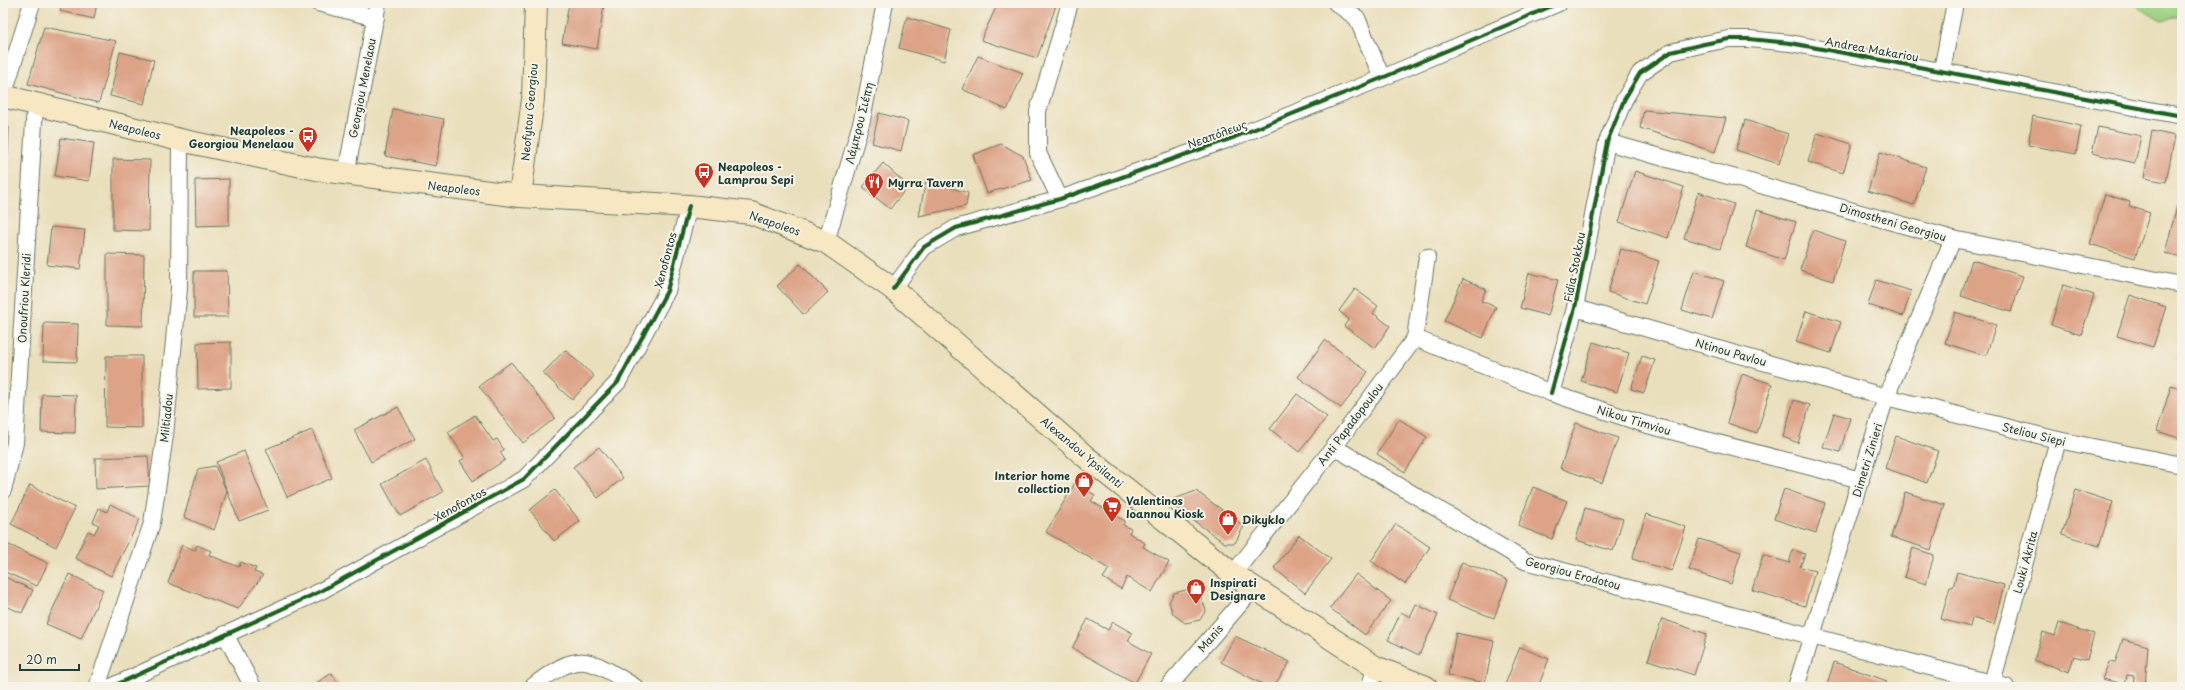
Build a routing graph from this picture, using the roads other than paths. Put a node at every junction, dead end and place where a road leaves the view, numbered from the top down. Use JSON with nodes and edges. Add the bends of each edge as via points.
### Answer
{"nodes":[{"id":1,"x":32,"y":3,"type":"edge"},
{"id":2,"x":318,"y":3,"type":"edge"},
{"id":3,"x":536,"y":3,"type":"edge"},
{"id":4,"x":885,"y":3,"type":"edge"},
{"id":5,"x":1070,"y":3,"type":"edge"},
{"id":6,"x":1336,"y":3,"type":"edge"},
{"id":7,"x":1559,"y":3,"type":"edge"},
{"id":8,"x":1955,"y":3,"type":"edge"},
{"id":9,"x":377,"y":10,"type":"edge"},
{"id":10,"x":1942,"y":70,"type":"junction"},
{"id":11,"x":1382,"y":78,"type":"junction"},
{"id":12,"x":3,"y":96,"type":"edge"},
{"id":13,"x":35,"y":105,"type":"junction"},
{"id":14,"x":2182,"y":116,"type":"edge"},
{"id":15,"x":180,"y":140,"type":"junction"},
{"id":16,"x":1607,"y":142,"type":"junction"},
{"id":17,"x":346,"y":174,"type":"junction"},
{"id":18,"x":520,"y":196,"type":"junction"},
{"id":19,"x":1060,"y":199,"type":"junction"},
{"id":20,"x":689,"y":206,"type":"junction"},
{"id":21,"x":1953,"y":239,"type":"junction"},
{"id":22,"x":826,"y":242,"type":"junction"},
{"id":23,"x":1427,"y":257,"type":"dead end"},
{"id":24,"x":2182,"y":285,"type":"edge"},
{"id":25,"x":893,"y":289,"type":"junction"},
{"id":26,"x":1575,"y":308,"type":"junction"},
{"id":27,"x":1415,"y":338,"type":"junction"},
{"id":28,"x":1551,"y":393,"type":"junction"},
{"id":29,"x":1886,"y":397,"type":"junction"},
{"id":30,"x":2058,"y":440,"type":"junction"},
{"id":31,"x":1334,"y":447,"type":"junction"},
{"id":32,"x":2182,"y":465,"type":"edge"},
{"id":33,"x":1860,"y":480,"type":"junction"},
{"id":34,"x":3,"y":490,"type":"edge"},
{"id":35,"x":1233,"y":574,"type":"junction"},
{"id":36,"x":1253,"y":589,"type":"junction"},
{"id":37,"x":225,"y":634,"type":"junction"},
{"id":38,"x":1812,"y":637,"type":"junction"},
{"id":39,"x":1372,"y":677,"type":"edge"},
{"id":40,"x":1999,"y":685,"type":"edge"},
{"id":41,"x":97,"y":687,"type":"edge"},
{"id":42,"x":111,"y":687,"type":"edge"},
{"id":43,"x":253,"y":687,"type":"edge"},
{"id":44,"x":532,"y":687,"type":"edge"},
{"id":45,"x":635,"y":687,"type":"edge"},
{"id":46,"x":1168,"y":687,"type":"edge"},
{"id":47,"x":1426,"y":687,"type":"edge"},
{"id":48,"x":1796,"y":687,"type":"edge"}],
"edges":[{"from":1,"to":12,"type":"street"},
{"from":2,"to":9,"type":"street"},
{"from":3,"to":18,"type":"main road","name":"Neofytou Georgiou","via":[[533,99]]},
{"from":4,"to":22,"type":"street","name":"Λάμπρου Σιέπη","via":[[862,120]]},
{"from":5,"to":19,"type":"street","via":[[1038,111],[1038,153]]},
{"from":6,"to":11,"type":"street","via":[[1357,18]]},
{"from":7,"to":11,"type":"street","name":"Νεαπόλεως"},
{"from":8,"to":10,"type":"street"},
{"from":9,"to":17,"type":"street","name":"Georgiou Menelaou"},
{"from":10,"to":14,"type":"street","name":"Andrea Makariou"},
{"from":10,"to":16,"type":"street","name":"Andrea Makariou","via":[[1790,43],[1729,39],[1704,44],[1671,52],[1640,73],[1624,100]]},
{"from":11,"to":19,"type":"street","name":"Νεαπόλεως","via":[[1235,137]]},
{"from":12,"to":13,"type":"main road","name":"Neapoleos"},
{"from":13,"to":15,"type":"main road","name":"Neapoleos"},
{"from":13,"to":34,"type":"street","name":"Onoufriou Kleridi","via":[[15,443]]},
{"from":15,"to":17,"type":"main road","name":"Neapoleos"},
{"from":15,"to":41,"type":"street","name":"Miltiadou","via":[[179,288],[162,457],[152,523]]},
{"from":16,"to":21,"type":"street","name":"Dimostheni Georgiou"},
{"from":16,"to":26,"type":"street","name":"Fidia Stokkou"},
{"from":17,"to":18,"type":"main road","name":"Neapoleos"},
{"from":18,"to":20,"type":"main road","name":"Neapoleos"},
{"from":19,"to":25,"type":"street","name":"Νεαπόλεως","via":[[956,228],[924,247]]},
{"from":20,"to":22,"type":"main road","name":"Neapoleos","via":[[751,213]]},
{"from":20,"to":37,"type":"street","name":"Xenofontos","via":[[667,291],[618,382],[524,479],[319,592]]},
{"from":21,"to":24,"type":"street","name":"Dimostheni Georgiou"},
{"from":21,"to":29,"type":"street","name":"Dimetri Zinieri"},
{"from":22,"to":25,"type":"main road","name":"Neapoleos"},
{"from":23,"to":27,"type":"street","name":"Anti Papadopoulou"},
{"from":25,"to":35,"type":"main road","name":"Alexandou Ypsilanti","via":[[1081,454]]},
{"from":26,"to":28,"type":"street","name":"Fidia Stokkou"},
{"from":26,"to":29,"type":"street","name":"Ntinou Pavlou"},
{"from":27,"to":28,"type":"street","name":"Nikou Timviou"},
{"from":27,"to":31,"type":"street","name":"Anti Papadopoulou"},
{"from":28,"to":33,"type":"street","name":"Nikou Timviou","via":[[1644,424]]},
{"from":29,"to":30,"type":"street","name":"Steliou Siepi"},
{"from":29,"to":33,"type":"street","name":"Dimetri Zinieri"},
{"from":30,"to":32,"type":"street","name":"Steliou Siepi"},
{"from":30,"to":40,"type":"street","name":"Louki Akrita"},
{"from":31,"to":35,"type":"street","name":"Anti Papadopoulou"},
{"from":31,"to":38,"type":"street","name":"Georgiou Erodotou","via":[[1525,561]]},
{"from":33,"to":38,"type":"street","name":"Dimetri Zinieri"},
{"from":35,"to":36,"type":"main road","name":"Alexandou Ypsilanti"},
{"from":36,"to":39,"type":"main road","name":"Alexandou Ypsilanti"},
{"from":36,"to":46,"type":"street","name":"Manis"},
{"from":37,"to":42,"type":"street","name":"Xenofontos"},
{"from":37,"to":43,"type":"street"},
{"from":38,"to":40,"type":"street","name":"Georgiou Erodotou"},
{"from":38,"to":48,"type":"street","name":"Dimetri Zinieri"},
{"from":39,"to":47,"type":"main road","name":"Alexandou Ypsilanti"},
{"from":44,"to":45,"type":"street","via":[[554,670],[572,662],[598,664]]}]}
